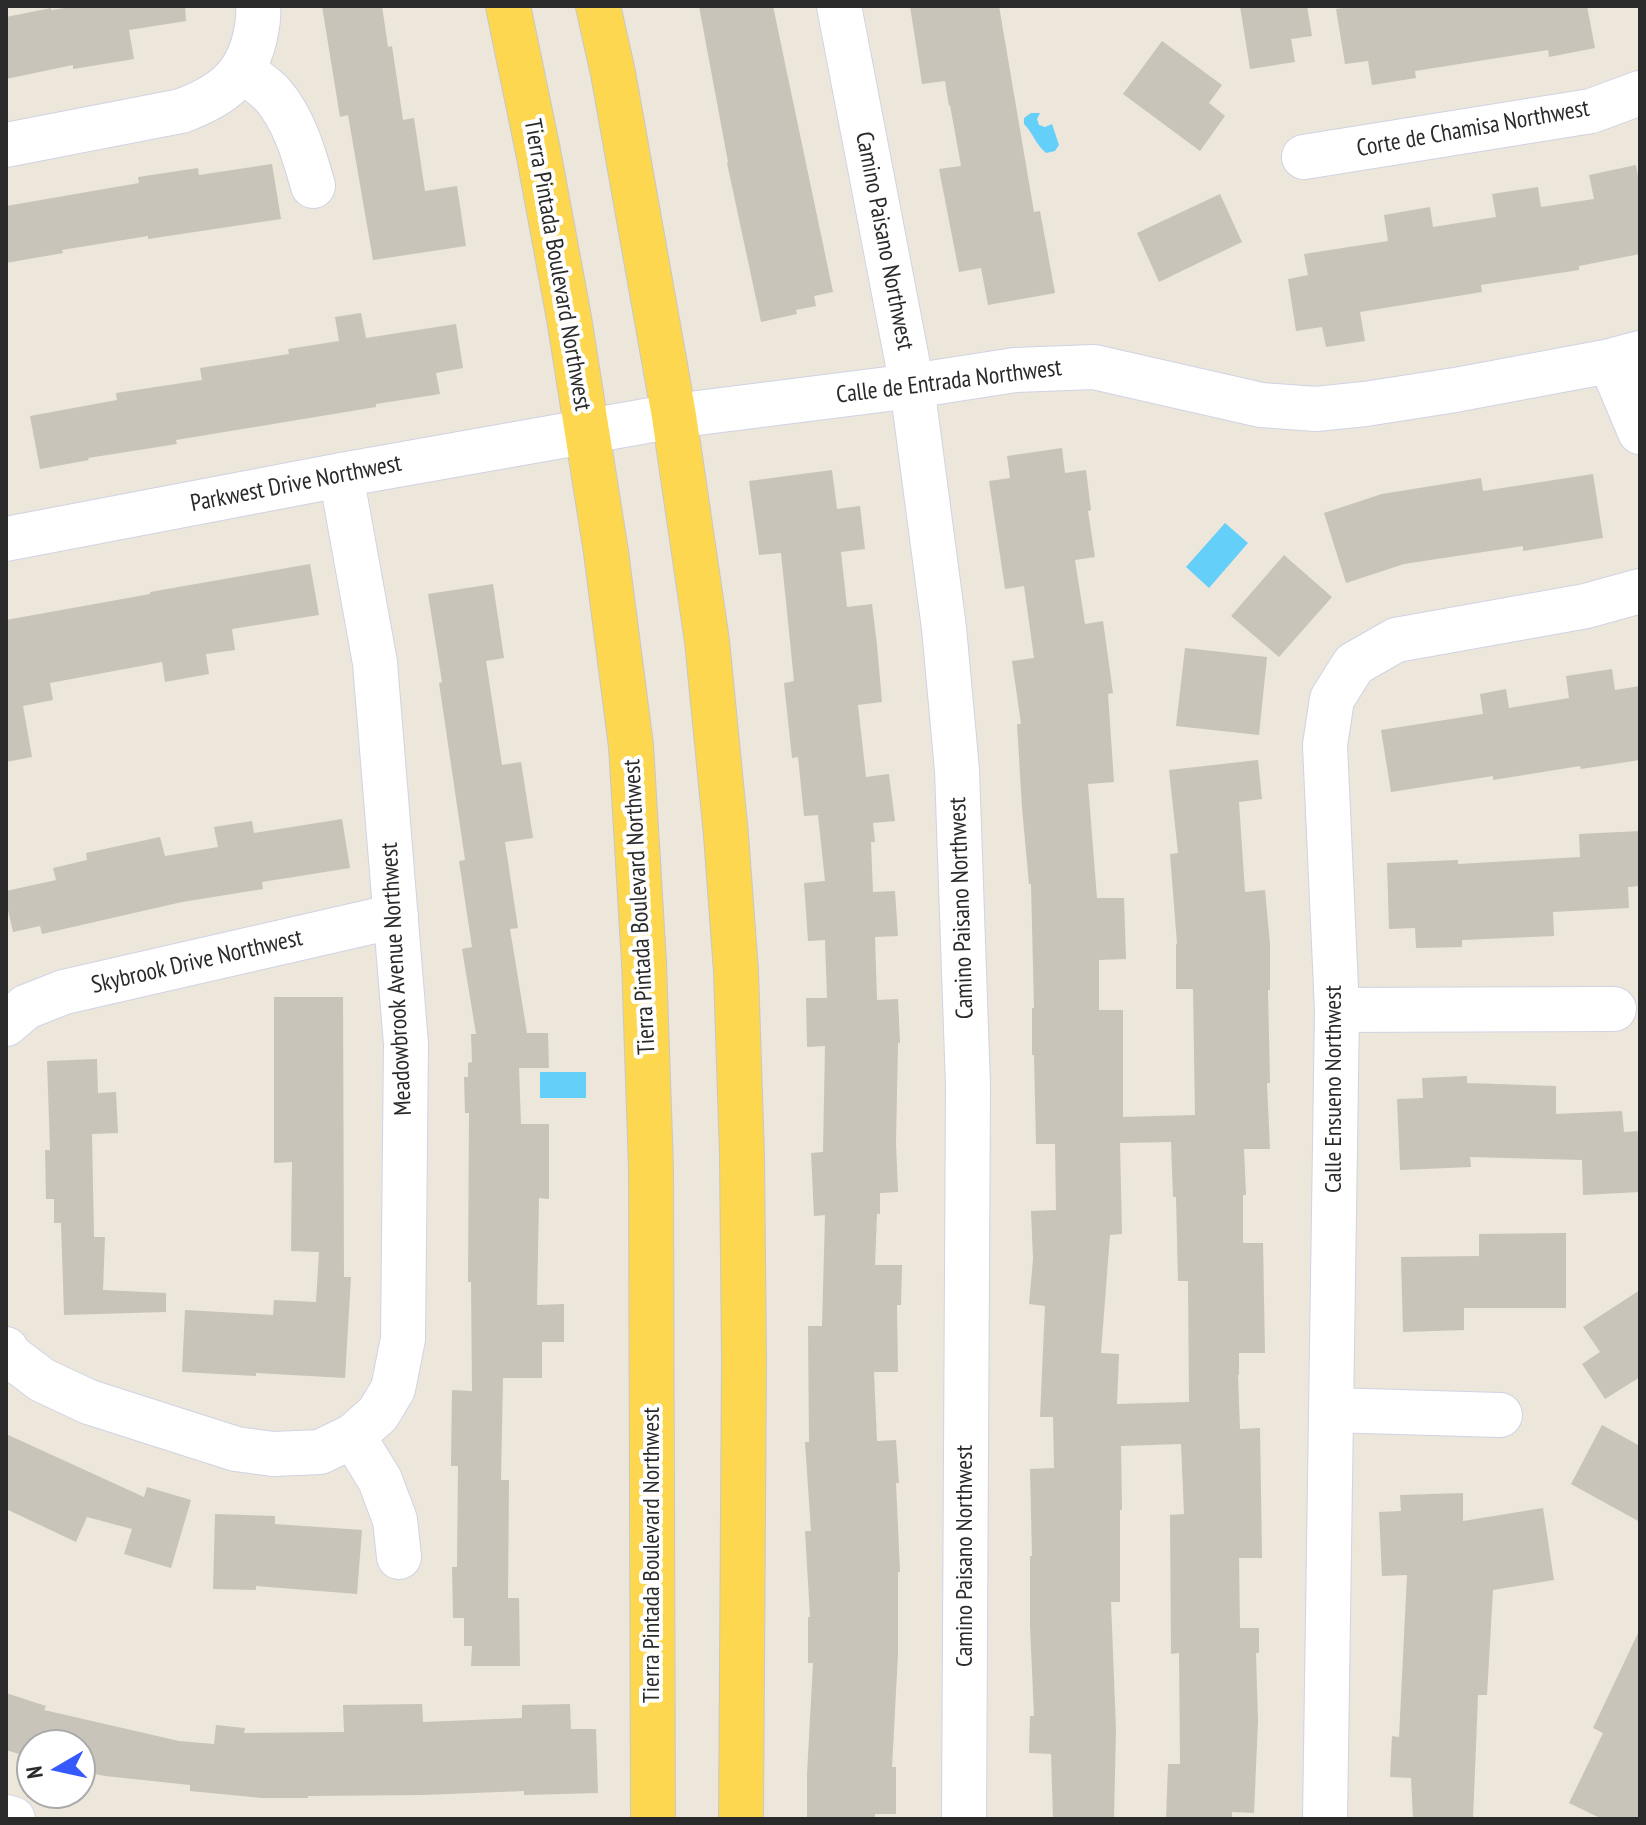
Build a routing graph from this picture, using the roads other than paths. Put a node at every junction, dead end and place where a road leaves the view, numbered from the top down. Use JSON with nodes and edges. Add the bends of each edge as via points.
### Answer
{"nodes":[{"id":1,"x":258,"y":6,"type":"edge"},
{"id":2,"x":508,"y":6,"type":"edge"},
{"id":3,"x":598,"y":6,"type":"edge"},
{"id":4,"x":839,"y":6,"type":"edge"},
{"id":5,"x":243,"y":70,"type":"junction"},
{"id":6,"x":1640,"y":93,"type":"edge"},
{"id":7,"x":6,"y":145,"type":"edge"},
{"id":8,"x":1304,"y":157,"type":"dead end"},
{"id":9,"x":313,"y":186,"type":"dead end"},
{"id":10,"x":1625,"y":357,"type":"edge"},
{"id":11,"x":912,"y":386,"type":"junction"},
{"id":12,"x":674,"y":416,"type":"junction"},
{"id":13,"x":587,"y":432,"type":"junction"},
{"id":14,"x":1640,"y":432,"type":"edge"},
{"id":15,"x":341,"y":475,"type":"junction"},
{"id":16,"x":7,"y":531,"type":"edge"},
{"id":17,"x":1640,"y":591,"type":"edge"},
{"id":18,"x":396,"y":916,"type":"junction"},
{"id":19,"x":1614,"y":1009,"type":"dead end"},
{"id":20,"x":1337,"y":1010,"type":"junction"},
{"id":21,"x":6,"y":1024,"type":"edge"},
{"id":22,"x":8,"y":1352,"type":"edge"},
{"id":23,"x":1331,"y":1410,"type":"junction"},
{"id":24,"x":1500,"y":1415,"type":"dead end"},
{"id":25,"x":353,"y":1436,"type":"junction"},
{"id":26,"x":399,"y":1557,"type":"dead end"},
{"id":27,"x":6,"y":1817,"type":"edge"},
{"id":28,"x":13,"y":1819,"type":"edge"},
{"id":29,"x":653,"y":1819,"type":"edge"},
{"id":30,"x":741,"y":1819,"type":"edge"},
{"id":31,"x":964,"y":1819,"type":"edge"},
{"id":32,"x":1325,"y":1819,"type":"edge"}],
"edges":[{"from":1,"to":5,"type":"street","via":[[254,47]]},
{"from":2,"to":13,"type":"main road","name":"Tierra Pintada Boulevard Northwest"},
{"from":3,"to":12,"type":"main road"},
{"from":4,"to":11,"type":"street","name":"Camino Paisano Northwest"},
{"from":5,"to":7,"type":"street","via":[[227,88],[181,111]]},
{"from":5,"to":9,"type":"street","via":[[272,95],[292,125]]},
{"from":6,"to":8,"type":"street","name":"Corte de Chamisa Northwest","via":[[1591,111]]},
{"from":10,"to":11,"type":"street","name":"Calle de Entrada Northwest","via":[[1455,390],[1316,409],[1261,405],[1094,367],[1015,370]]},
{"from":10,"to":14,"type":"street"},
{"from":11,"to":12,"type":"street","name":"Calle de Entrada Northwest"},
{"from":11,"to":31,"type":"street","name":"Camino Paisano Northwest","via":[[957,770],[967,1039]]},
{"from":12,"to":13,"type":"street","name":"Calle de Entrada Northwest"},
{"from":12,"to":30,"type":"main road","via":[[707,641],[736,971],[744,1360]]},
{"from":13,"to":15,"type":"street","name":"Parkwest Drive Northwest"},
{"from":13,"to":29,"type":"main road","name":"Tierra Pintada Boulevard Northwest","via":[[631,746],[644,962],[651,1184]]},
{"from":15,"to":16,"type":"street","name":"Parkwest Drive Northwest"},
{"from":15,"to":18,"type":"street","name":"Meadowbrook Avenue Northwest","via":[[375,663]]},
{"from":17,"to":20,"type":"street","name":"Calle Ensueno Northwest","via":[[1586,606],[1396,640],[1354,664],[1332,699],[1325,745]]},
{"from":18,"to":21,"type":"street","name":"Skybrook Drive Northwest","via":[[64,992],[26,1007]]},
{"from":18,"to":25,"type":"street","name":"Meadowbrook Avenue Northwest","via":[[406,1044],[403,1339],[393,1389],[378,1414]]},
{"from":19,"to":20,"type":"street"},
{"from":20,"to":23,"type":"street","name":"Calle Ensueno Northwest"},
{"from":22,"to":25,"type":"street","via":[[42,1380],[89,1402],[236,1449],[320,1452]]},
{"from":23,"to":24,"type":"street"},
{"from":23,"to":32,"type":"street","name":"Calle Ensueno Northwest"},
{"from":25,"to":26,"type":"street","via":[[380,1480],[395,1520]]},
{"from":27,"to":28,"type":"street"}]}
